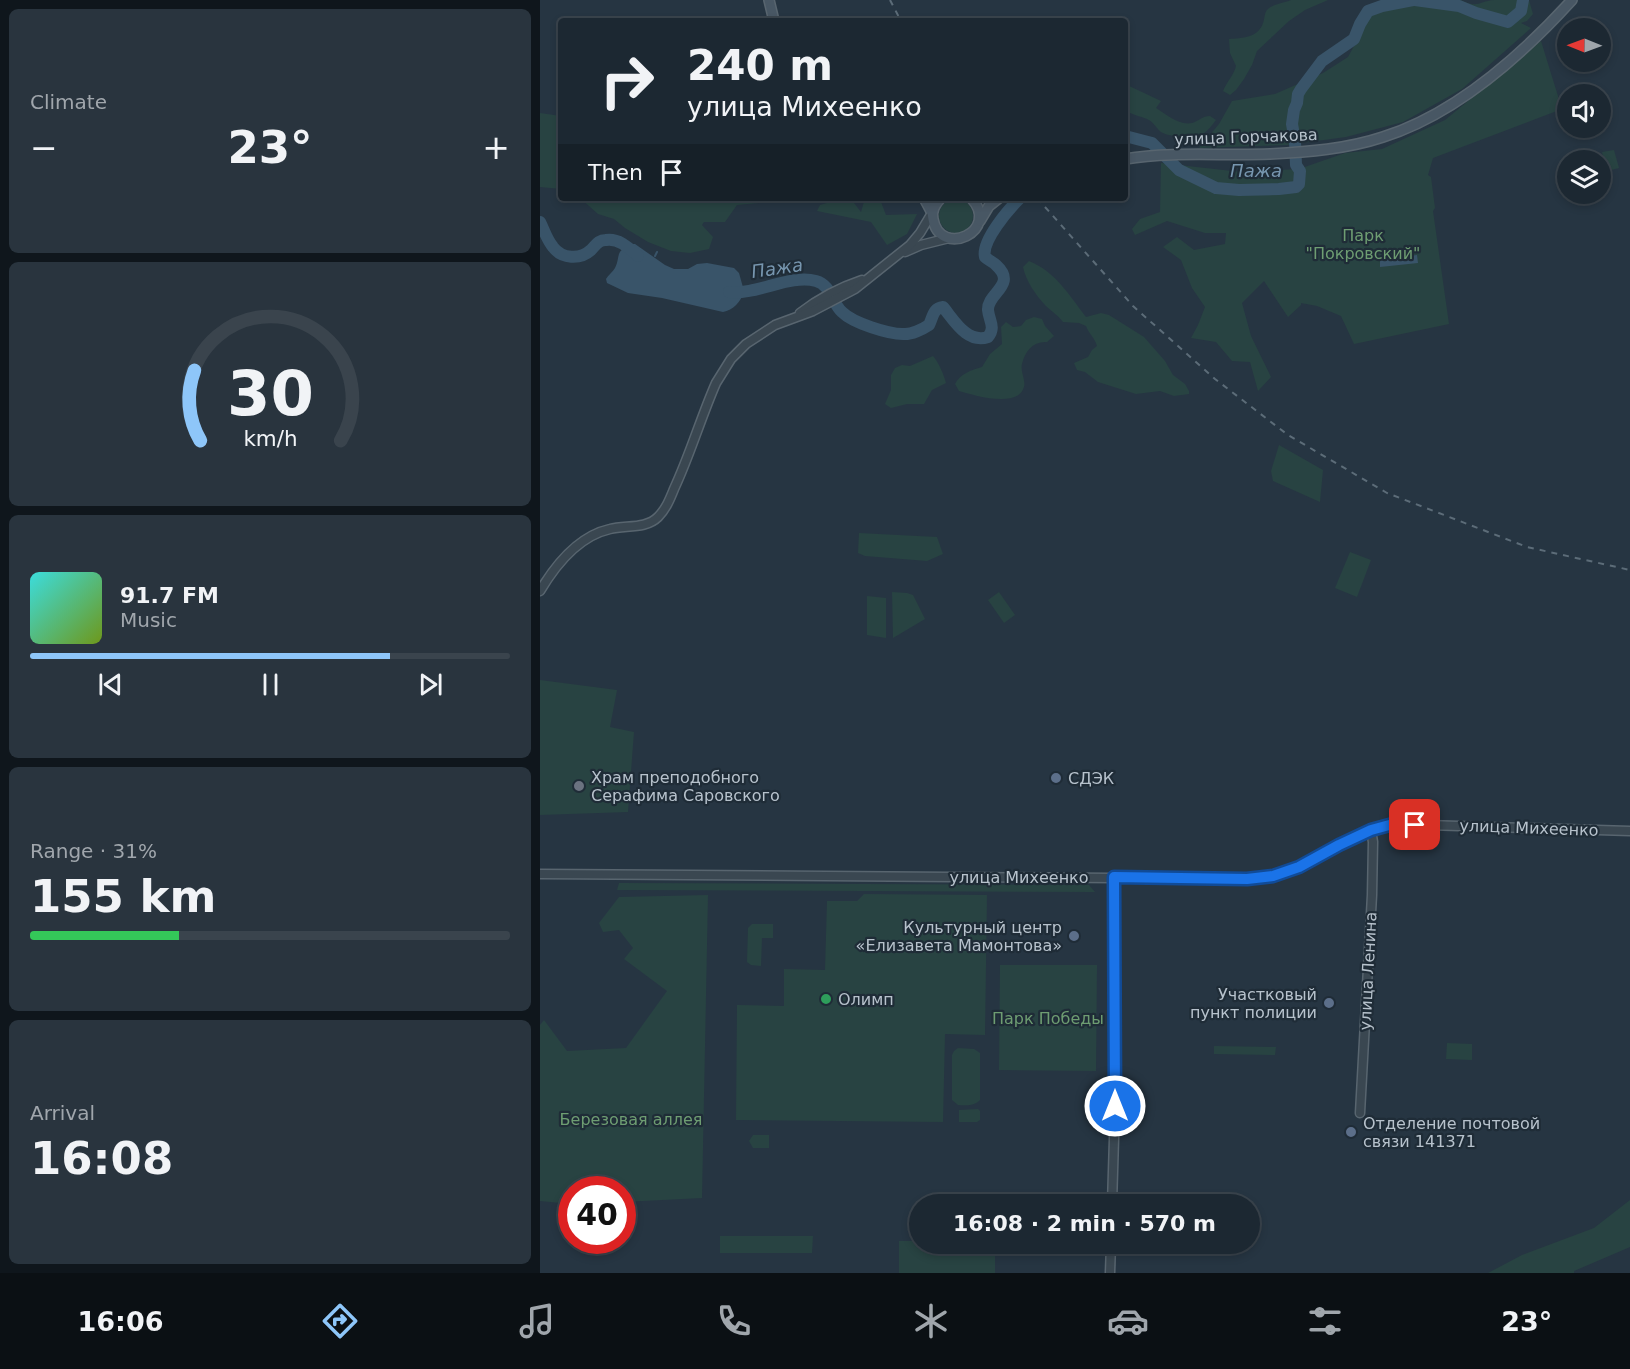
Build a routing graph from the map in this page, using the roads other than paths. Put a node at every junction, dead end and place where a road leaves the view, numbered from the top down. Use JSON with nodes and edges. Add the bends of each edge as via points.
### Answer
{"nodes":[{"id":1,"x":769,"y":0,"type":"edge"},
{"id":2,"x":1572,"y":0,"type":"edge"},
{"id":3,"x":773,"y":18,"type":"edge"},
{"id":4,"x":1128,"y":159,"type":"edge"},
{"id":5,"x":926,"y":201,"type":"edge"},
{"id":6,"x":939,"y":201,"type":"edge"},
{"id":7,"x":974,"y":201,"type":"edge"},
{"id":8,"x":995,"y":201,"type":"edge"},
{"id":9,"x":933,"y":213,"type":"junction"},
{"id":10,"x":979,"y":223,"type":"junction"},
{"id":11,"x":949,"y":238,"type":"junction"},
{"id":12,"x":897,"y":256,"type":"junction"},
{"id":13,"x":540,"y":591,"type":"edge"},
{"id":14,"x":1371,"y":830,"type":"junction"},
{"id":15,"x":1630,"y":831,"type":"edge"},
{"id":16,"x":540,"y":874,"type":"edge"},
{"id":17,"x":1114,"y":877,"type":"junction"},
{"id":18,"x":1360,"y":1113,"type":"dead end"},
{"id":19,"x":1112,"y":1194,"type":"edge"},
{"id":20,"x":1111,"y":1254,"type":"edge"},
{"id":21,"x":1110,"y":1273,"type":"edge"}],
"edges":[{"from":1,"to":3,"type":"main road"},
{"from":2,"to":4,"type":"main road","name":"улица Горчакова","via":[[1502,67],[1461,99],[1402,130],[1358,144],[1307,152]]},
{"from":5,"to":9,"type":"main road"},
{"from":6,"to":9,"type":"main road"},
{"from":7,"to":10,"type":"main road"},
{"from":8,"to":10,"type":"main road"},
{"from":9,"to":11,"type":"main road","via":[[936,229]]},
{"from":9,"to":12,"type":"street"},
{"from":10,"to":11,"type":"main road","via":[[963,238]]},
{"from":11,"to":12,"type":"street"},
{"from":12,"to":13,"type":"street","via":[[868,278],[775,325],[737,352],[711,396],[665,509],[648,524],[612,528],[591,536],[571,551]]},
{"from":14,"to":15,"type":"street","name":"улица Михеенко","via":[[1393,824]]},
{"from":14,"to":17,"type":"street","name":"улица Михеенко","via":[[1273,876]]},
{"from":14,"to":18,"type":"street","name":"улица Ленина","via":[[1372,895]]},
{"from":16,"to":17,"type":"street","name":"улица Михеенко"},
{"from":17,"to":19,"type":"street"},
{"from":20,"to":21,"type":"street"}]}
